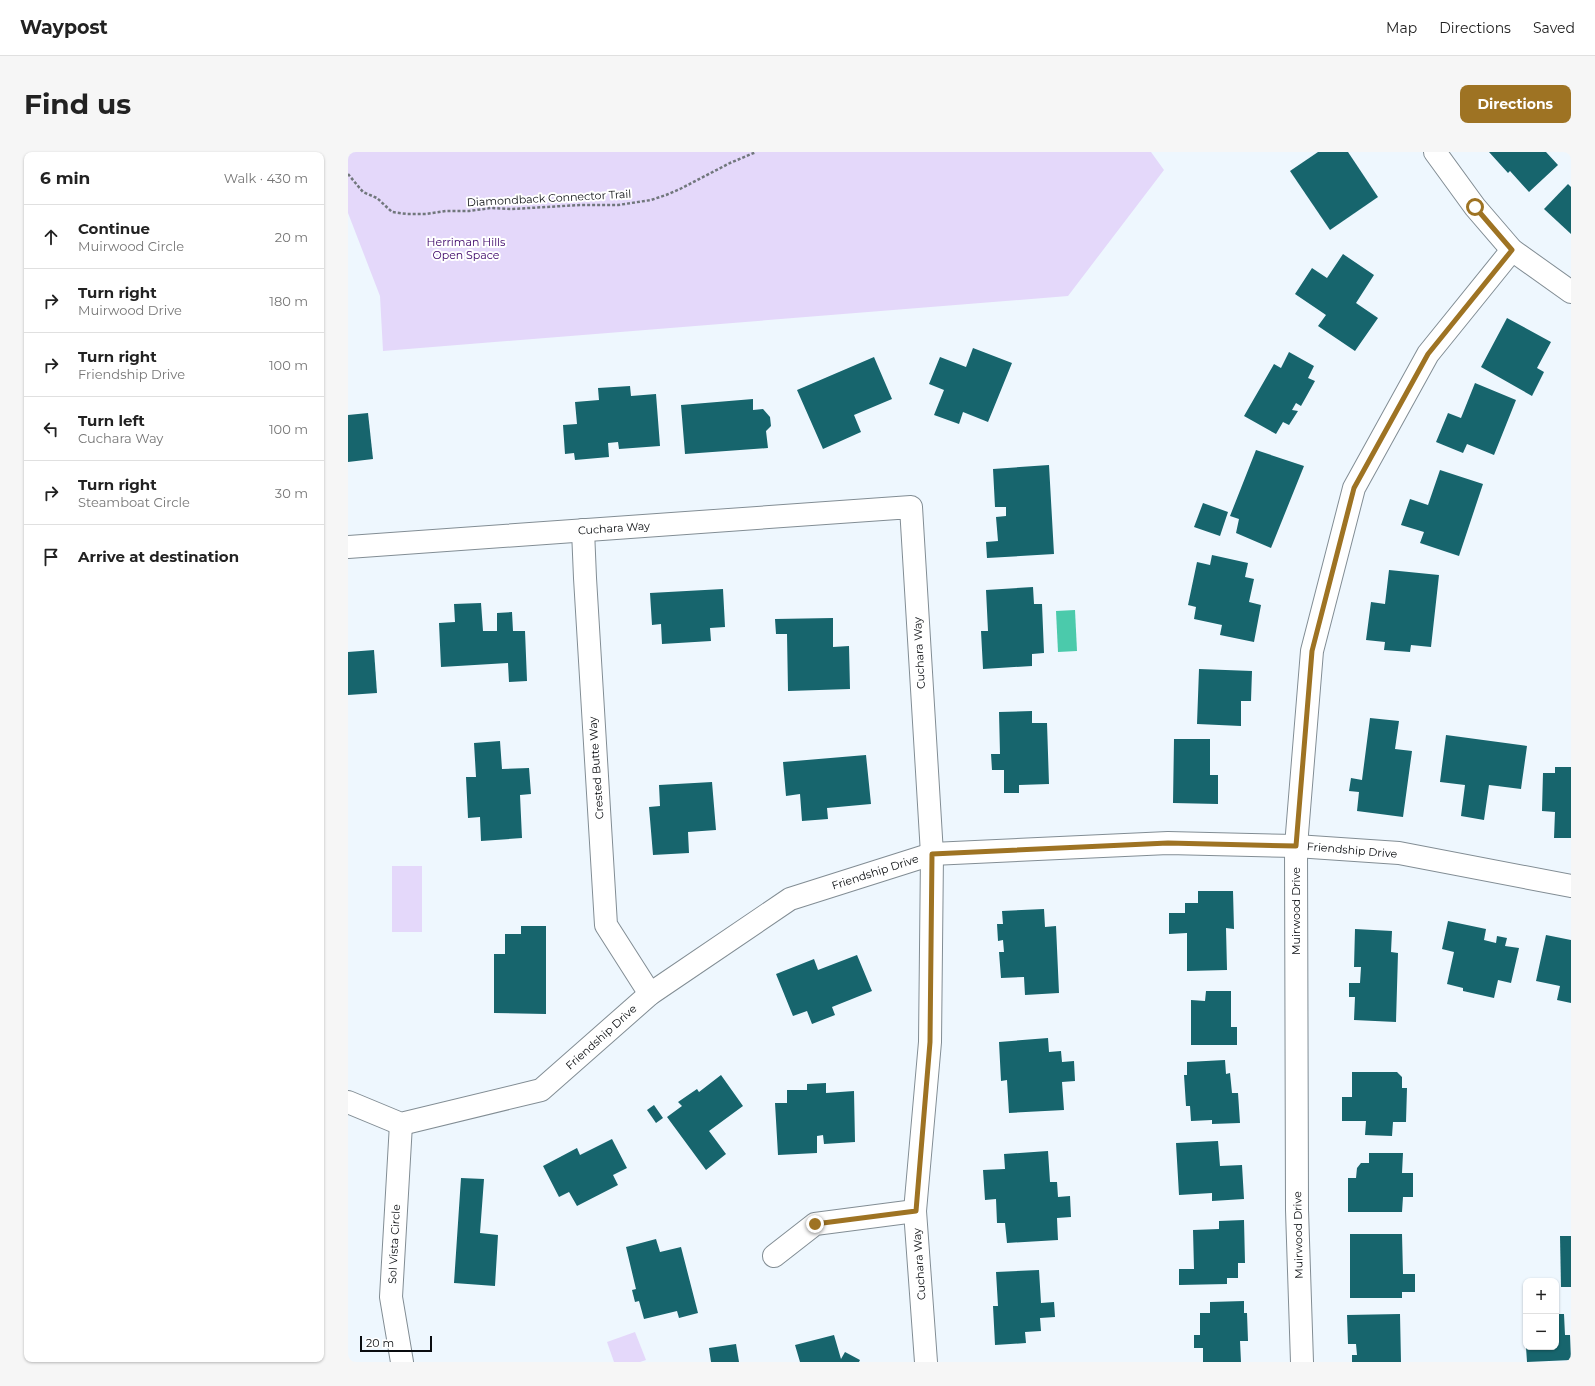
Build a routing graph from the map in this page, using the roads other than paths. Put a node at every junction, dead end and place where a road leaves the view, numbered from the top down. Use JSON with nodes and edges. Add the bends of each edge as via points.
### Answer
{"nodes":[{"id":1,"x":1435,"y":152,"type":"edge"},
{"id":2,"x":1512,"y":250,"type":"junction"},
{"id":3,"x":1571,"y":292,"type":"edge"},
{"id":4,"x":583,"y":530,"type":"junction"},
{"id":5,"x":348,"y":548,"type":"edge"},
{"id":6,"x":1296,"y":846,"type":"junction"},
{"id":7,"x":932,"y":854,"type":"junction"},
{"id":8,"x":1571,"y":886,"type":"edge"},
{"id":9,"x":650,"y":994,"type":"junction"},
{"id":10,"x":348,"y":1102,"type":"edge"},
{"id":11,"x":401,"y":1124,"type":"junction"},
{"id":12,"x":916,"y":1211,"type":"junction"},
{"id":13,"x":774,"y":1256,"type":"dead end"},
{"id":14,"x":402,"y":1362,"type":"edge"},
{"id":15,"x":926,"y":1362,"type":"edge"},
{"id":16,"x":1302,"y":1362,"type":"edge"}],
"edges":[{"from":1,"to":2,"type":"street","via":[[1475,207]]},
{"from":2,"to":3,"type":"street"},
{"from":2,"to":6,"type":"street","name":"Muirwood Drive","via":[[1428,354],[1354,488],[1312,651]]},
{"from":4,"to":5,"type":"street","name":"Cuchara Way"},
{"from":4,"to":7,"type":"street","name":"Cuchara Way","via":[[911,507]]},
{"from":4,"to":9,"type":"street","name":"Crested Butte Way","via":[[606,925]]},
{"from":6,"to":7,"type":"street","name":"Friendship Drive","via":[[1168,843]]},
{"from":6,"to":8,"type":"street","name":"Friendship Drive","via":[[1399,853]]},
{"from":6,"to":16,"type":"street","name":"Muirwood Drive","via":[[1297,1210]]},
{"from":7,"to":9,"type":"street","name":"Friendship Drive","via":[[790,899]]},
{"from":7,"to":12,"type":"street","name":"Cuchara Way","via":[[930,1042]]},
{"from":9,"to":11,"type":"street","name":"Friendship Drive","via":[[542,1090]]},
{"from":10,"to":11,"type":"street"},
{"from":11,"to":14,"type":"street","name":"Sol Vista Circle","via":[[391,1297]]},
{"from":12,"to":13,"type":"street","via":[[815,1224]]},
{"from":12,"to":15,"type":"street","name":"Cuchara Way"}]}
